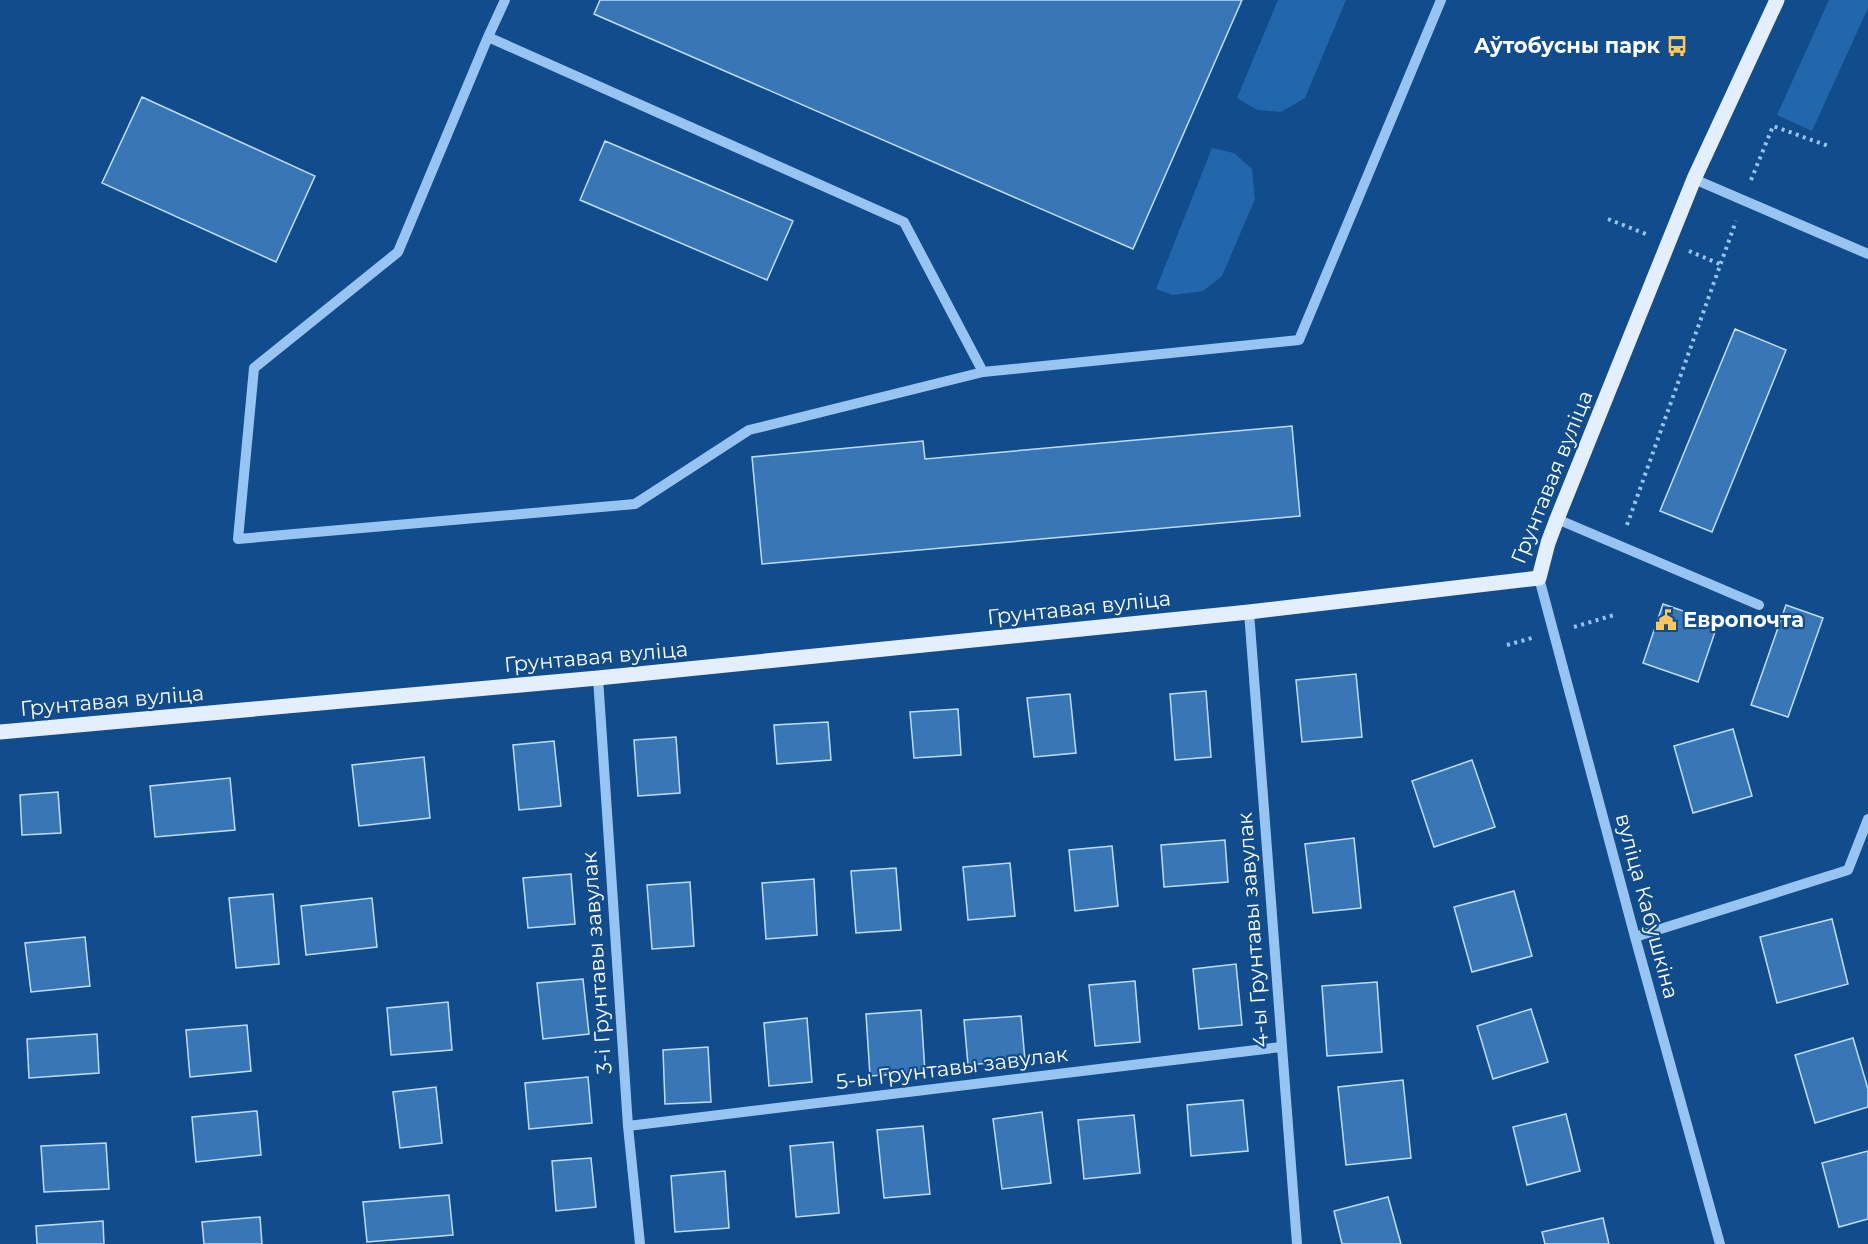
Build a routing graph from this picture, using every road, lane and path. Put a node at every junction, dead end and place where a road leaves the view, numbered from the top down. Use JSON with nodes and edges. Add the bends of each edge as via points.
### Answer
{"nodes":[{"id":1,"x":505,"y":0,"type":"edge"},
{"id":2,"x":1441,"y":0,"type":"edge"},
{"id":3,"x":1777,"y":0,"type":"edge"},
{"id":4,"x":488,"y":37,"type":"junction"},
{"id":5,"x":1831,"y":147,"type":"dead end"},
{"id":6,"x":1694,"y":179,"type":"junction"},
{"id":7,"x":1743,"y":201,"type":"junction"},
{"id":8,"x":1868,"y":254,"type":"edge"},
{"id":9,"x":983,"y":372,"type":"junction"},
{"id":10,"x":1557,"y":519,"type":"junction"},
{"id":11,"x":1620,"y":545,"type":"junction"},
{"id":12,"x":1539,"y":578,"type":"junction"},
{"id":13,"x":1760,"y":605,"type":"dead end"},
{"id":14,"x":1249,"y":612,"type":"junction"},
{"id":15,"x":598,"y":678,"type":"junction"},
{"id":16,"x":0,"y":732,"type":"edge"},
{"id":17,"x":1868,"y":819,"type":"edge"},
{"id":18,"x":1635,"y":937,"type":"junction"},
{"id":19,"x":1281,"y":1047,"type":"junction"},
{"id":20,"x":628,"y":1126,"type":"junction"},
{"id":21,"x":640,"y":1244,"type":"edge"},
{"id":22,"x":1297,"y":1244,"type":"edge"},
{"id":23,"x":1720,"y":1244,"type":"edge"}],
"edges":[{"from":1,"to":4,"type":"street"},
{"from":2,"to":9,"type":"street","via":[[1299,340]]},
{"from":3,"to":6,"type":"main road","name":"Грунтавая вуліца"},
{"from":4,"to":9,"type":"street","via":[[904,222]]},
{"from":4,"to":9,"type":"street","via":[[398,252],[254,368],[238,539],[635,504],[749,430]]},
{"from":5,"to":7,"type":"path","via":[[1773,126]]},
{"from":6,"to":7,"type":"street"},
{"from":6,"to":10,"type":"main road","name":"Грунтавая вуліца"},
{"from":7,"to":8,"type":"street"},
{"from":7,"to":11,"type":"path"},
{"from":10,"to":11,"type":"street"},
{"from":10,"to":12,"type":"main road","name":"Грунтавая вуліца"},
{"from":11,"to":13,"type":"street"},
{"from":12,"to":14,"type":"main road","name":"Грунтавая вуліца"},
{"from":12,"to":18,"type":"street","name":"вуліца Кабушкіна"},
{"from":14,"to":15,"type":"main road","name":"Грунтавая вуліца"},
{"from":14,"to":19,"type":"street","name":"4-ы Грунтавы завулак"},
{"from":15,"to":16,"type":"main road","name":"Грунтавая вуліца"},
{"from":15,"to":20,"type":"street","name":"3-і Грунтавы завулак"},
{"from":17,"to":18,"type":"street","via":[[1848,870]]},
{"from":18,"to":23,"type":"street","name":"вуліца Кабушкіна"},
{"from":19,"to":20,"type":"street","name":"5-ы Грунтавы завулак"},
{"from":19,"to":22,"type":"street","name":"4-ы Грунтавы завулак"},
{"from":20,"to":21,"type":"street","name":"3-і Грунтавы завулак"}]}
